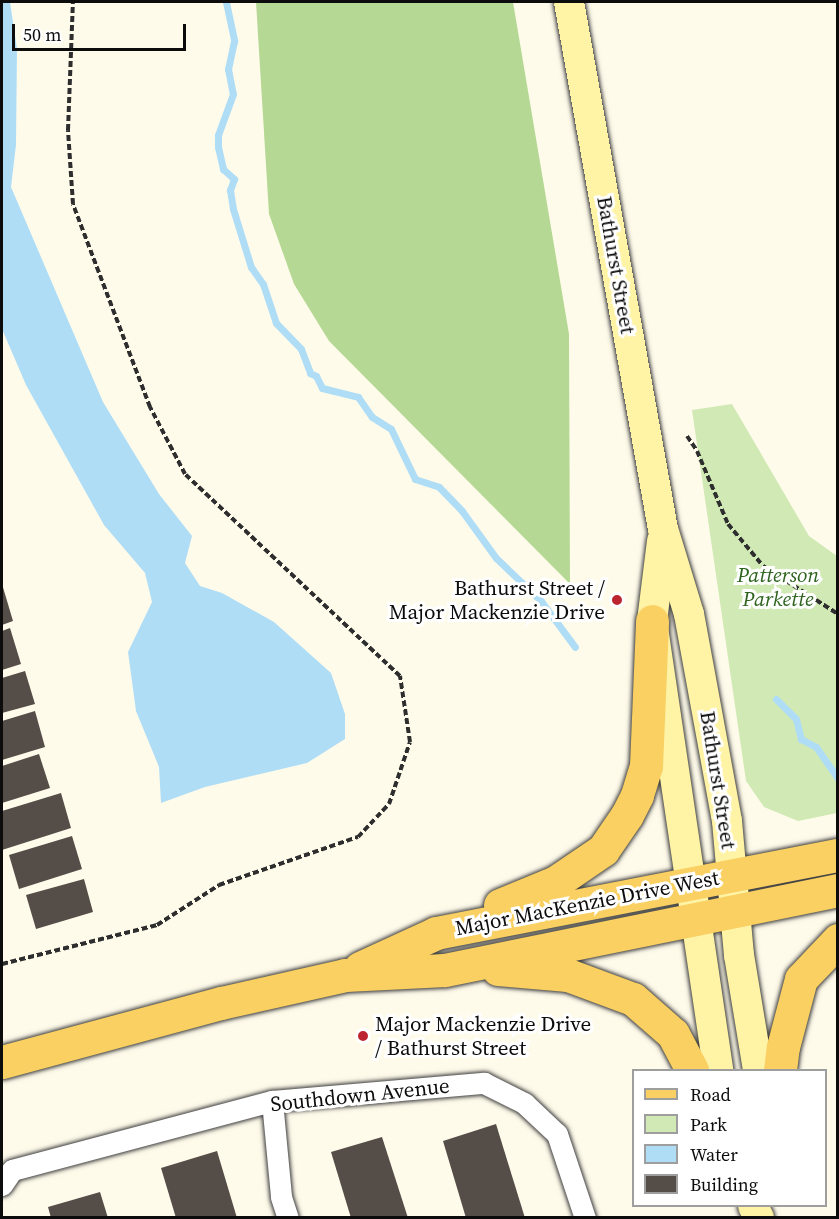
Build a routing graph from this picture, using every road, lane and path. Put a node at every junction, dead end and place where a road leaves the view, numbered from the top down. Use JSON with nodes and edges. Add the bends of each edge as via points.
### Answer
{"nodes":[{"id":1,"x":73,"y":2,"type":"edge"},
{"id":2,"x":569,"y":2,"type":"edge"},
{"id":3,"x":687,"y":436,"type":"dead end"},
{"id":4,"x":663,"y":529,"type":"junction"},
{"id":5,"x":837,"y":614,"type":"edge"},
{"id":6,"x":652,"y":621,"type":"junction"},
{"id":7,"x":837,"y":855,"type":"edge"},
{"id":8,"x":732,"y":875,"type":"junction"},
{"id":9,"x":690,"y":883,"type":"junction"},
{"id":10,"x":837,"y":890,"type":"edge"},
{"id":11,"x":735,"y":910,"type":"junction"},
{"id":12,"x":696,"y":918,"type":"junction"},
{"id":13,"x":436,"y":933,"type":"junction"},
{"id":14,"x":837,"y":940,"type":"edge"},
{"id":15,"x":2,"y":964,"type":"edge"},
{"id":16,"x":464,"y":966,"type":"junction"},
{"id":17,"x":345,"y":975,"type":"junction"},
{"id":18,"x":2,"y":1062,"type":"edge"},
{"id":19,"x":691,"y":1069,"type":"edge"},
{"id":20,"x":718,"y":1069,"type":"edge"},
{"id":21,"x":758,"y":1069,"type":"edge"},
{"id":22,"x":780,"y":1069,"type":"edge"},
{"id":23,"x":272,"y":1101,"type":"junction"},
{"id":24,"x":2,"y":1185,"type":"edge"},
{"id":25,"x":288,"y":1218,"type":"edge"},
{"id":26,"x":585,"y":1218,"type":"edge"}],
"edges":[{"from":1,"to":15,"type":"path","via":[[68,130],[73,204],[150,407],[185,474],[400,676],[410,742],[389,804],[358,837],[219,885],[157,925]]},
{"from":2,"to":4,"type":"main road","name":"Bathurst Street"},
{"from":3,"to":5,"type":"path","via":[[728,524],[763,566]]},
{"from":4,"to":6,"type":"main road","name":"Bathurst Street"},
{"from":4,"to":8,"type":"main road","name":"Bathurst Street","via":[[689,614],[727,821]]},
{"from":6,"to":9,"type":"main road","name":"Bathurst Street"},
{"from":6,"to":13,"type":"main road","via":[[646,766],[637,795],[618,829],[603,850],[556,882]]},
{"from":7,"to":8,"type":"main road","name":"Major MacKenzie Drive West"},
{"from":8,"to":9,"type":"main road","name":"Major MacKenzie Drive West"},
{"from":8,"to":11,"type":"main road","name":"Bathurst Street"},
{"from":9,"to":12,"type":"main road","name":"Bathurst Street"},
{"from":9,"to":13,"type":"main road","name":"Major MacKenzie Drive West"},
{"from":10,"to":11,"type":"main road","name":"Major MacKenzie Drive West"},
{"from":11,"to":12,"type":"main road","name":"Major MacKenzie Drive West"},
{"from":11,"to":21,"type":"main road","name":"Bathurst Street"},
{"from":12,"to":16,"type":"main road","name":"Major MacKenzie Drive West"},
{"from":12,"to":20,"type":"main road","name":"Bathurst Street"},
{"from":13,"to":17,"type":"main road","name":"Major MacKenzie Drive West"},
{"from":14,"to":22,"type":"main road","via":[[801,979]]},
{"from":16,"to":17,"type":"main road","name":"Major MacKenzie Drive West"},
{"from":16,"to":19,"type":"main road","via":[[568,975],[633,999],[673,1034]]},
{"from":17,"to":18,"type":"main road","name":"Major MacKenzie Drive West","via":[[221,1003]]},
{"from":23,"to":24,"type":"street","name":"Southdown Avenue","via":[[12,1170]]},
{"from":23,"to":25,"type":"street","via":[[281,1197]]},
{"from":23,"to":26,"type":"street","name":"Southdown Avenue","via":[[484,1083],[524,1103],[557,1134]]}]}
